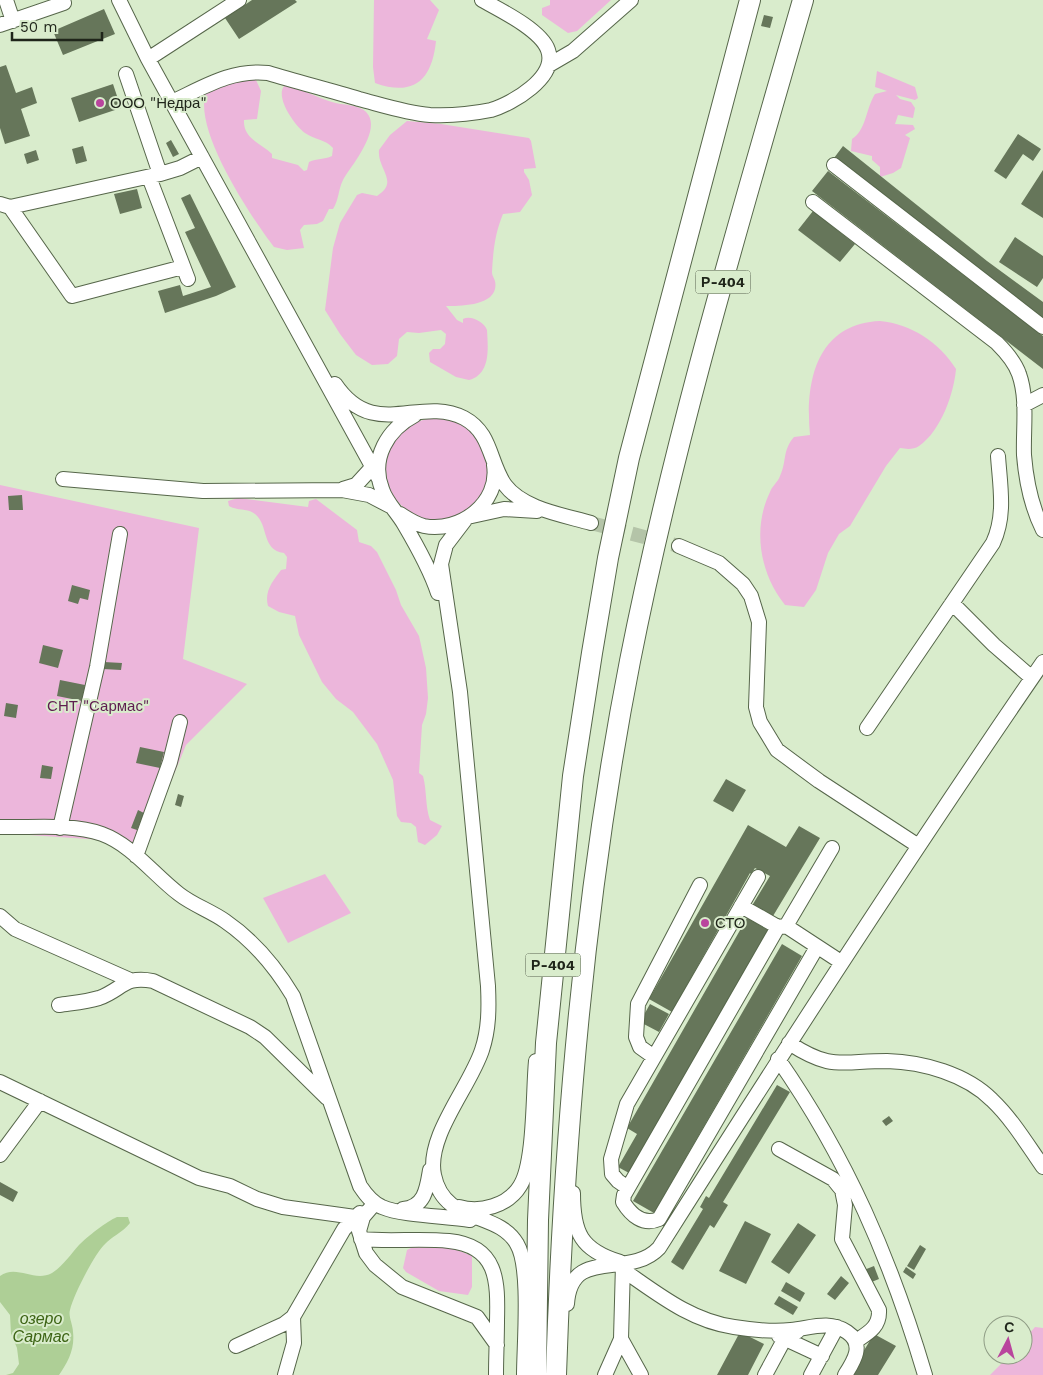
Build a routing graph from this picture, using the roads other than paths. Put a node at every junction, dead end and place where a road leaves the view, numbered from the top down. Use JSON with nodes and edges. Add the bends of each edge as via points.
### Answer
{"nodes":[{"id":1,"x":6,"y":0,"type":"edge"},
{"id":2,"x":62,"y":0,"type":"edge"},
{"id":3,"x":118,"y":0,"type":"edge"},
{"id":4,"x":239,"y":0,"type":"edge"},
{"id":5,"x":482,"y":0,"type":"edge"},
{"id":6,"x":506,"y":0,"type":"edge"},
{"id":7,"x":631,"y":0,"type":"edge"},
{"id":8,"x":750,"y":0,"type":"edge"},
{"id":9,"x":803,"y":0,"type":"edge"},
{"id":10,"x":514,"y":18,"type":"junction"},
{"id":11,"x":7,"y":23,"type":"edge"},
{"id":12,"x":148,"y":59,"type":"junction"},
{"id":13,"x":549,"y":65,"type":"junction"},
{"id":14,"x":126,"y":74,"type":"dead end"},
{"id":15,"x":172,"y":102,"type":"junction"},
{"id":16,"x":202,"y":156,"type":"junction"},
{"id":17,"x":834,"y":166,"type":"dead end"},
{"id":18,"x":154,"y":175,"type":"junction"},
{"id":19,"x":813,"y":202,"type":"dead end"},
{"id":20,"x":5,"y":205,"type":"edge"},
{"id":21,"x":1043,"y":327,"type":"edge"},
{"id":22,"x":302,"y":336,"type":"junction"},
{"id":23,"x":1043,"y":395,"type":"edge"},
{"id":24,"x":1024,"y":405,"type":"junction"},
{"id":25,"x":428,"y":412,"type":"junction"},
{"id":26,"x":493,"y":453,"type":"junction"},
{"id":27,"x":998,"y":456,"type":"dead end"},
{"id":28,"x":377,"y":468,"type":"junction"},
{"id":29,"x":62,"y":479,"type":"dead end"},
{"id":30,"x":342,"y":490,"type":"junction"},
{"id":31,"x":395,"y":510,"type":"junction"},
{"id":32,"x":560,"y":514,"type":"junction"},
{"id":33,"x":468,"y":519,"type":"junction"},
{"id":34,"x":591,"y":523,"type":"tunnel mouth"},
{"id":35,"x":1043,"y":530,"type":"edge"},
{"id":36,"x":120,"y":534,"type":"dead end"},
{"id":37,"x":679,"y":546,"type":"tunnel mouth"},
{"id":38,"x":952,"y":603,"type":"junction"},
{"id":39,"x":449,"y":624,"type":"junction"},
{"id":40,"x":1043,"y":662,"type":"edge"},
{"id":41,"x":1032,"y":678,"type":"junction"},
{"id":42,"x":180,"y":722,"type":"dead end"},
{"id":43,"x":867,"y":728,"type":"dead end"},
{"id":44,"x":0,"y":827,"type":"edge"},
{"id":45,"x":60,"y":828,"type":"junction"},
{"id":46,"x":917,"y":845,"type":"junction"},
{"id":47,"x":832,"y":848,"type":"dead end"},
{"id":48,"x":136,"y":856,"type":"junction"},
{"id":49,"x":758,"y":877,"type":"dead end"},
{"id":50,"x":700,"y":885,"type":"dead end"},
{"id":51,"x":741,"y":906,"type":"junction"},
{"id":52,"x":0,"y":916,"type":"edge"},
{"id":53,"x":782,"y":927,"type":"junction"},
{"id":54,"x":555,"y":937,"type":"junction"},
{"id":55,"x":588,"y":941,"type":"junction"},
{"id":56,"x":817,"y":946,"type":"junction"},
{"id":57,"x":841,"y":962,"type":"junction"},
{"id":58,"x":130,"y":980,"type":"junction"},
{"id":59,"x":59,"y":1005,"type":"dead end"},
{"id":60,"x":789,"y":1043,"type":"junction"},
{"id":61,"x":654,"y":1057,"type":"junction"},
{"id":62,"x":778,"y":1060,"type":"junction"},
{"id":63,"x":0,"y":1082,"type":"edge"},
{"id":64,"x":40,"y":1101,"type":"junction"},
{"id":65,"x":330,"y":1102,"type":"junction"},
{"id":66,"x":779,"y":1149,"type":"dead end"},
{"id":67,"x":0,"y":1155,"type":"edge"},
{"id":68,"x":433,"y":1155,"type":"junction"},
{"id":69,"x":1043,"y":1167,"type":"edge"},
{"id":70,"x":628,"y":1188,"type":"junction"},
{"id":71,"x":448,"y":1202,"type":"junction"},
{"id":72,"x":375,"y":1203,"type":"junction"},
{"id":73,"x":395,"y":1210,"type":"junction"},
{"id":74,"x":355,"y":1217,"type":"junction"},
{"id":75,"x":484,"y":1221,"type":"junction"},
{"id":76,"x":360,"y":1239,"type":"junction"},
{"id":77,"x":623,"y":1266,"type":"junction"},
{"id":78,"x":293,"y":1317,"type":"junction"},
{"id":79,"x":838,"y":1327,"type":"junction"},
{"id":80,"x":804,"y":1328,"type":"junction"},
{"id":81,"x":767,"y":1331,"type":"junction"},
{"id":82,"x":785,"y":1338,"type":"junction"},
{"id":83,"x":621,"y":1339,"type":"junction"},
{"id":84,"x":856,"y":1341,"type":"junction"},
{"id":85,"x":497,"y":1345,"type":"junction"},
{"id":86,"x":236,"y":1346,"type":"dead end"},
{"id":87,"x":822,"y":1356,"type":"junction"},
{"id":88,"x":285,"y":1375,"type":"edge"},
{"id":89,"x":496,"y":1375,"type":"edge"},
{"id":90,"x":524,"y":1375,"type":"edge"},
{"id":91,"x":536,"y":1375,"type":"edge"},
{"id":92,"x":556,"y":1375,"type":"edge"},
{"id":93,"x":565,"y":1375,"type":"edge"},
{"id":94,"x":605,"y":1375,"type":"edge"},
{"id":95,"x":641,"y":1375,"type":"edge"},
{"id":96,"x":765,"y":1375,"type":"edge"},
{"id":97,"x":811,"y":1375,"type":"edge"},
{"id":98,"x":845,"y":1375,"type":"edge"},
{"id":99,"x":925,"y":1375,"type":"edge"}],
"edges":[{"from":1,"to":11,"type":"street"},
{"from":2,"to":11,"type":"street","via":[[64,3]]},
{"from":3,"to":12,"type":"street"},
{"from":4,"to":12,"type":"street"},
{"from":5,"to":10,"type":"street"},
{"from":6,"to":10,"type":"street"},
{"from":7,"to":13,"type":"street","via":[[573,51]]},
{"from":8,"to":54,"type":"highway","number":"Р-404","via":[[618,505],[573,776]]},
{"from":9,"to":55,"type":"highway","number":"Р-404","via":[[729,257],[650,565],[610,778]]},
{"from":10,"to":13,"type":"street","via":[[538,36],[548,49]]},
{"from":12,"to":15,"type":"street"},
{"from":13,"to":15,"type":"street","via":[[544,76],[519,98],[492,110],[458,115],[429,115],[393,108],[268,73],[253,72],[223,77]]},
{"from":14,"to":18,"type":"street"},
{"from":15,"to":16,"type":"street"},
{"from":16,"to":18,"type":"street","via":[[180,168]]},
{"from":16,"to":22,"type":"street"},
{"from":17,"to":21,"type":"street"},
{"from":18,"to":20,"type":"street"},
{"from":18,"to":20,"type":"street","via":[[185,273],[72,296]]},
{"from":19,"to":24,"type":"street","via":[[998,342],[1020,375]]},
{"from":22,"to":25,"type":"street","via":[[340,392],[358,407],[368,412],[391,415]]},
{"from":22,"to":28,"type":"street"},
{"from":23,"to":24,"type":"street"},
{"from":24,"to":35,"type":"street","via":[[1024,456],[1029,490]]},
{"from":25,"to":26,"type":"street","via":[[445,412],[464,418],[480,431]]},
{"from":25,"to":28,"type":"street","via":[[416,415],[396,428],[384,445]]},
{"from":26,"to":32,"type":"street","via":[[500,477],[512,492],[522,500]]},
{"from":26,"to":33,"type":"street","via":[[495,468],[490,492]]},
{"from":27,"to":38,"type":"street","via":[[1000,528]]},
{"from":28,"to":30,"type":"street","via":[[356,485]]},
{"from":28,"to":31,"type":"street","via":[[382,489]]},
{"from":29,"to":30,"type":"street","via":[[203,491]]},
{"from":30,"to":31,"type":"street","via":[[369,495]]},
{"from":31,"to":33,"type":"street","via":[[411,522],[433,528]]},
{"from":31,"to":39,"type":"street","via":[[426,563]]},
{"from":32,"to":33,"type":"street","via":[[504,509]]},
{"from":32,"to":34,"type":"street"},
{"from":33,"to":39,"type":"street","via":[[449,539],[442,557]]},
{"from":36,"to":45,"type":"street","via":[[97,667]]},
{"from":37,"to":46,"type":"street","via":[[719,563],[743,584],[751,596],[759,622],[756,707],[760,722],[777,750]]},
{"from":38,"to":41,"type":"street","via":[[994,646]]},
{"from":38,"to":43,"type":"street"},
{"from":39,"to":68,"type":"street","via":[[460,692],[488,986],[488,1019],[478,1063],[438,1139]]},
{"from":40,"to":41,"type":"street"},
{"from":41,"to":46,"type":"street"},
{"from":42,"to":48,"type":"street","via":[[170,762]]},
{"from":44,"to":45,"type":"street"},
{"from":45,"to":48,"type":"street","via":[[83,829],[104,835]]},
{"from":46,"to":57,"type":"street"},
{"from":47,"to":53,"type":"street"},
{"from":48,"to":65,"type":"street","via":[[181,896],[225,920],[276,968],[293,996]]},
{"from":49,"to":51,"type":"street"},
{"from":50,"to":61,"type":"street","via":[[638,1004],[636,1037],[640,1047]]},
{"from":51,"to":53,"type":"street"},
{"from":51,"to":61,"type":"street"},
{"from":52,"to":58,"type":"street","via":[[15,929]]},
{"from":53,"to":56,"type":"street"},
{"from":53,"to":70,"type":"street"},
{"from":54,"to":71,"type":"street","via":[[543,992],[524,1177],[513,1195],[489,1208],[461,1208]]},
{"from":54,"to":91,"type":"highway","number":"Р-404","via":[[541,1122]]},
{"from":55,"to":77,"type":"street","via":[[590,997],[573,1177],[574,1222],[582,1241]]},
{"from":55,"to":92,"type":"highway","number":"Р-404","via":[[568,1132]]},
{"from":56,"to":57,"type":"street"},
{"from":56,"to":70,"type":"street","via":[[659,1219],[646,1222],[637,1218],[623,1202]]},
{"from":57,"to":60,"type":"street"},
{"from":58,"to":59,"type":"street","via":[[101,997]]},
{"from":58,"to":65,"type":"street","via":[[153,981],[250,1027],[265,1037]]},
{"from":60,"to":62,"type":"street"},
{"from":60,"to":69,"type":"street","via":[[812,1057],[833,1064],[889,1061],[914,1064],[969,1082],[992,1100]]},
{"from":61,"to":70,"type":"street","via":[[627,1104],[611,1159],[612,1174]]},
{"from":62,"to":77,"type":"street","via":[[659,1248],[641,1261]]},
{"from":62,"to":99,"type":"street","via":[[812,1110],[878,1239],[899,1292]]},
{"from":63,"to":64,"type":"street"},
{"from":64,"to":67,"type":"street"},
{"from":64,"to":74,"type":"street","via":[[200,1178],[230,1186],[257,1199],[283,1207]]},
{"from":65,"to":72,"type":"street","via":[[360,1186]]},
{"from":66,"to":84,"type":"street","via":[[827,1175],[842,1190],[845,1205],[842,1238],[879,1317],[870,1332]]},
{"from":68,"to":71,"type":"street","via":[[437,1186]]},
{"from":68,"to":73,"type":"street","via":[[422,1200],[410,1208]]},
{"from":71,"to":75,"type":"street"},
{"from":72,"to":73,"type":"street"},
{"from":72,"to":74,"type":"street"},
{"from":72,"to":76,"type":"street","via":[[363,1217]]},
{"from":73,"to":75,"type":"street"},
{"from":74,"to":78,"type":"street","via":[[344,1229]]},
{"from":75,"to":90,"type":"street","via":[[507,1232],[522,1253],[525,1266]]},
{"from":76,"to":85,"type":"street","via":[[366,1253],[385,1276],[402,1287],[471,1314],[482,1323]]},
{"from":76,"to":85,"type":"street","via":[[450,1241],[483,1254],[493,1266],[498,1289]]},
{"from":77,"to":81,"type":"street","via":[[681,1310],[725,1325]]},
{"from":77,"to":83,"type":"street"},
{"from":77,"to":93,"type":"street","via":[[590,1268],[578,1274],[570,1286]]},
{"from":78,"to":86,"type":"street"},
{"from":78,"to":88,"type":"street","via":[[294,1343]]},
{"from":79,"to":80,"type":"street"},
{"from":79,"to":84,"type":"street"},
{"from":79,"to":87,"type":"street"},
{"from":80,"to":81,"type":"street"},
{"from":80,"to":82,"type":"street"},
{"from":81,"to":82,"type":"street"},
{"from":82,"to":87,"type":"street"},
{"from":82,"to":96,"type":"street"},
{"from":83,"to":94,"type":"street"},
{"from":83,"to":95,"type":"street"},
{"from":84,"to":98,"type":"street","via":[[856,1356]]},
{"from":85,"to":89,"type":"street"},
{"from":87,"to":97,"type":"street"}]}
